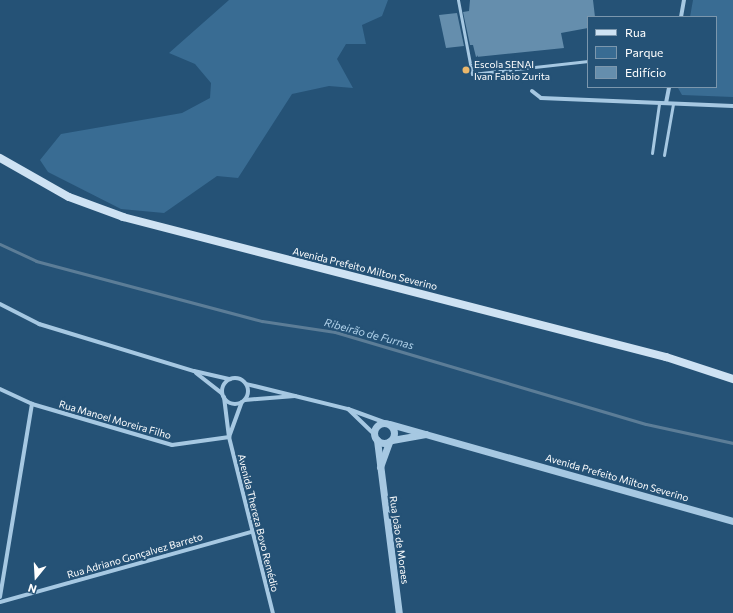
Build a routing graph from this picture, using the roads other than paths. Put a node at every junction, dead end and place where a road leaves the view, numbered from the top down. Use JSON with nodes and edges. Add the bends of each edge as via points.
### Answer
{"nodes":[{"id":1,"x":458,"y":0,"type":"edge"},
{"id":2,"x":684,"y":0,"type":"edge"},
{"id":3,"x":681,"y":16,"type":"edge"},
{"id":4,"x":587,"y":62,"type":"edge"},
{"id":5,"x":669,"y":88,"type":"edge"},
{"id":6,"x":532,"y":91,"type":"dead end"},
{"id":7,"x":666,"y":103,"type":"junction"},
{"id":8,"x":659,"y":104,"type":"junction"},
{"id":9,"x":673,"y":104,"type":"junction"},
{"id":10,"x":733,"y":106,"type":"edge"},
{"id":11,"x":652,"y":154,"type":"dead end"},
{"id":12,"x":664,"y":155,"type":"dead end"},
{"id":13,"x":0,"y":158,"type":"edge"},
{"id":14,"x":0,"y":304,"type":"edge"},
{"id":15,"x":194,"y":371,"type":"junction"},
{"id":16,"x":230,"y":379,"type":"junction"},
{"id":17,"x":733,"y":379,"type":"edge"},
{"id":18,"x":246,"y":384,"type":"junction"},
{"id":19,"x":0,"y":389,"type":"edge"},
{"id":20,"x":223,"y":395,"type":"junction"},
{"id":21,"x":295,"y":396,"type":"junction"},
{"id":22,"x":244,"y":401,"type":"junction"},
{"id":23,"x":32,"y":404,"type":"junction"},
{"id":24,"x":348,"y":409,"type":"junction"},
{"id":25,"x":387,"y":423,"type":"junction"},
{"id":26,"x":427,"y":434,"type":"junction"},
{"id":27,"x":228,"y":437,"type":"junction"},
{"id":28,"x":375,"y":437,"type":"junction"},
{"id":29,"x":391,"y":441,"type":"junction"},
{"id":30,"x":380,"y":469,"type":"junction"},
{"id":31,"x":733,"y":521,"type":"edge"},
{"id":32,"x":251,"y":532,"type":"junction"},
{"id":33,"x":0,"y":597,"type":"edge"},
{"id":34,"x":0,"y":602,"type":"edge"},
{"id":35,"x":273,"y":613,"type":"edge"},
{"id":36,"x":399,"y":613,"type":"edge"}],
"edges":[{"from":1,"to":4,"type":"lane","via":[[472,74]]},
{"from":2,"to":3,"type":"street"},
{"from":5,"to":7,"type":"street"},
{"from":6,"to":8,"type":"street","via":[[541,98]]},
{"from":7,"to":8,"type":"street"},
{"from":7,"to":9,"type":"street"},
{"from":8,"to":11,"type":"lane"},
{"from":9,"to":10,"type":"street"},
{"from":9,"to":12,"type":"lane"},
{"from":13,"to":17,"type":"main road","name":"Avenida Prefeito Milton Severino","via":[[69,197],[136,220],[666,357]]},
{"from":14,"to":15,"type":"street","name":"Avenida Prefeito Milton Severino","via":[[39,324]]},
{"from":15,"to":16,"type":"street","name":"Avenida Prefeito Milton Severino"},
{"from":15,"to":20,"type":"street","name":"Avenida Prefeito Milton Severino"},
{"from":16,"to":18,"type":"street","name":"Avenida Prefeito Milton Severino","via":[[239,379]]},
{"from":16,"to":20,"type":"street","via":[[224,385]]},
{"from":18,"to":21,"type":"street","name":"Avenida Prefeito Milton Severino"},
{"from":18,"to":22,"type":"street","via":[[248,392]]},
{"from":19,"to":23,"type":"street","name":"Rua Manoel Moreira Filho"},
{"from":20,"to":22,"type":"street","name":"Avenida Prefeito Milton Severino","via":[[230,403]]},
{"from":20,"to":27,"type":"street","name":"Avenida Thereza Bovo Remédio"},
{"from":21,"to":22,"type":"street","name":"Avenida Prefeito Milton Severino"},
{"from":21,"to":24,"type":"street","name":"Avenida Prefeito Milton Severino"},
{"from":22,"to":27,"type":"street"},
{"from":23,"to":27,"type":"street","name":"Rua Manoel Moreira Filho","via":[[172,445]]},
{"from":23,"to":33,"type":"street"},
{"from":24,"to":25,"type":"street","name":"Avenida Prefeito Milton Severino"},
{"from":24,"to":28,"type":"street"},
{"from":25,"to":26,"type":"street","name":"Avenida Prefeito Milton Severino"},
{"from":25,"to":28,"type":"street","via":[[375,428]]},
{"from":25,"to":29,"type":"street","via":[[395,433]]},
{"from":26,"to":29,"type":"street","name":"Avenida Prefeito Milton Severino"},
{"from":26,"to":31,"type":"street","name":"Avenida Prefeito Milton Severino"},
{"from":27,"to":32,"type":"street","name":"Avenida Thereza Bovo Remédio"},
{"from":28,"to":29,"type":"street","name":"Avenida Prefeito Milton Severino"},
{"from":28,"to":30,"type":"street","name":"Rua João de Moraes"},
{"from":29,"to":30,"type":"street","name":"Rua João de Moraes"},
{"from":30,"to":36,"type":"street","name":"Rua João de Moraes"},
{"from":32,"to":34,"type":"street","name":"Rua Adriano Gonçalvez Barreto"},
{"from":32,"to":35,"type":"street","name":"Avenida Thereza Bovo Remédio"}]}
